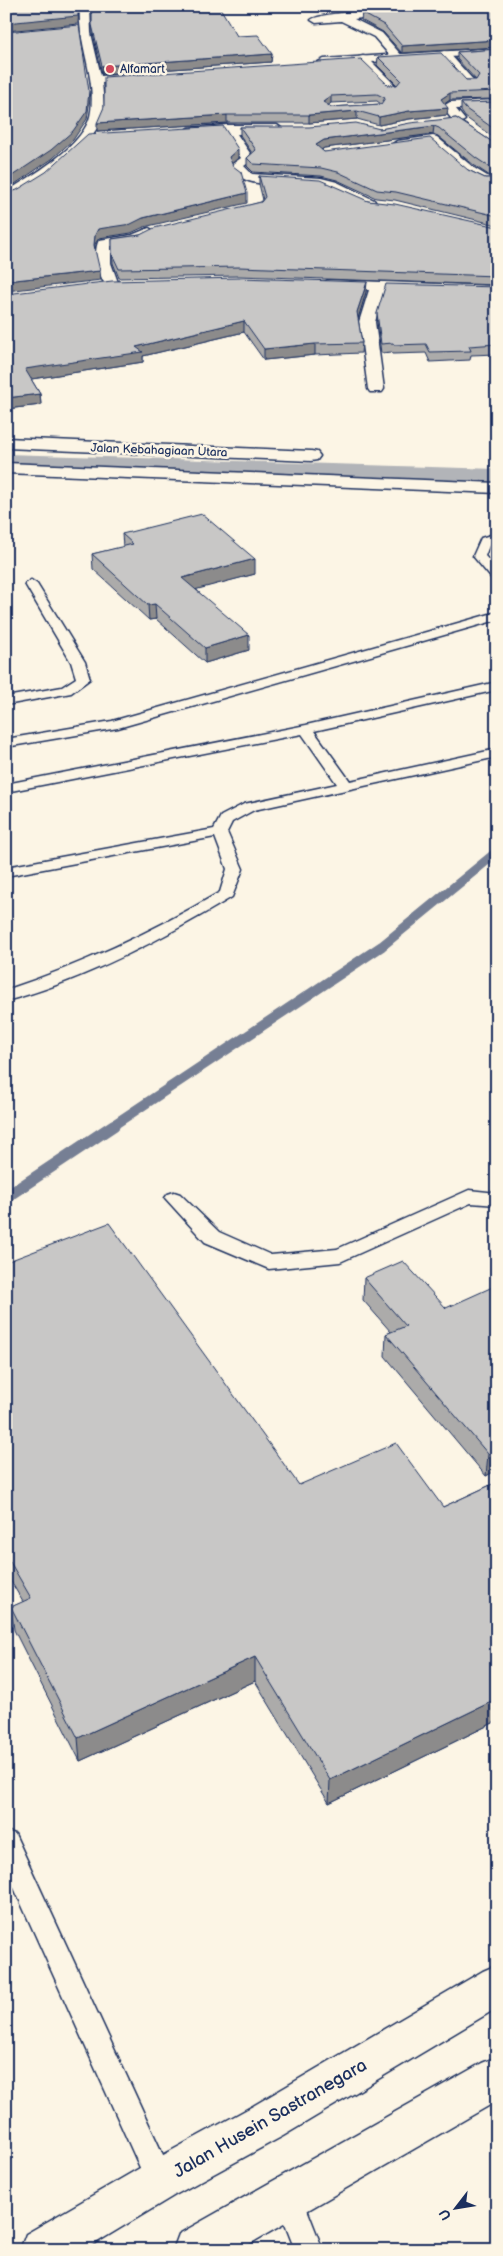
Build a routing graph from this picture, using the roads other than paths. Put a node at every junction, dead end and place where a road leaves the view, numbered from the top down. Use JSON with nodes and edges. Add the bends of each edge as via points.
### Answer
{"nodes":[{"id":1,"x":398,"y":6,"type":"edge"},
{"id":2,"x":328,"y":7,"type":"edge"},
{"id":3,"x":83,"y":17,"type":"edge"},
{"id":4,"x":343,"y":17,"type":"junction"},
{"id":5,"x":316,"y":20,"type":"dead end"},
{"id":6,"x":497,"y":51,"type":"edge"},
{"id":7,"x":444,"y":54,"type":"junction"},
{"id":8,"x":397,"y":56,"type":"junction"},
{"id":9,"x":363,"y":59,"type":"junction"},
{"id":10,"x":314,"y":63,"type":"edge"},
{"id":11,"x":152,"y":77,"type":"edge"},
{"id":12,"x":96,"y":80,"type":"junction"},
{"id":13,"x":471,"y":84,"type":"edge"},
{"id":14,"x":392,"y":89,"type":"edge"},
{"id":15,"x":497,"y":104,"type":"edge"},
{"id":16,"x":442,"y":122,"type":"edge"},
{"id":17,"x":228,"y":129,"type":"junction"},
{"id":18,"x":291,"y":129,"type":"edge"},
{"id":19,"x":180,"y":132,"type":"edge"},
{"id":20,"x":103,"y":136,"type":"edge"},
{"id":21,"x":84,"y":137,"type":"junction"},
{"id":22,"x":388,"y":146,"type":"edge"},
{"id":23,"x":491,"y":185,"type":"edge"},
{"id":24,"x":6,"y":198,"type":"edge"},
{"id":25,"x":380,"y":205,"type":"edge"},
{"id":26,"x":159,"y":230,"type":"edge"},
{"id":27,"x":318,"y":284,"type":"edge"},
{"id":28,"x":127,"y":285,"type":"edge"},
{"id":29,"x":378,"y":285,"type":"junction"},
{"id":30,"x":112,"y":286,"type":"junction"},
{"id":31,"x":93,"y":288,"type":"edge"},
{"id":32,"x":497,"y":290,"type":"edge"},
{"id":33,"x":376,"y":389,"type":"dead end"},
{"id":34,"x":6,"y":443,"type":"edge"},
{"id":35,"x":312,"y":456,"type":"dead end"},
{"id":36,"x":6,"y":468,"type":"edge"},
{"id":37,"x":497,"y":488,"type":"edge"},
{"id":38,"x":497,"y":536,"type":"edge"},
{"id":39,"x":497,"y":577,"type":"edge"},
{"id":40,"x":31,"y":584,"type":"dead end"},
{"id":41,"x":497,"y":616,"type":"edge"},
{"id":42,"x":497,"y":686,"type":"edge"},
{"id":43,"x":6,"y":701,"type":"edge"},
{"id":44,"x":306,"y":729,"type":"junction"},
{"id":45,"x":6,"y":743,"type":"edge"},
{"id":46,"x":497,"y":754,"type":"edge"},
{"id":47,"x":346,"y":786,"type":"junction"},
{"id":48,"x":6,"y":788,"type":"edge"},
{"id":49,"x":220,"y":832,"type":"junction"},
{"id":50,"x":6,"y":872,"type":"edge"},
{"id":51,"x":6,"y":996,"type":"edge"},
{"id":52,"x":174,"y":1198,"type":"dead end"},
{"id":53,"x":497,"y":1199,"type":"edge"},
{"id":54,"x":6,"y":1842,"type":"edge"},
{"id":55,"x":497,"y":1985,"type":"edge"},
{"id":56,"x":497,"y":2078,"type":"edge"},
{"id":57,"x":160,"y":2180,"type":"junction"},
{"id":58,"x":288,"y":2196,"type":"junction"},
{"id":59,"x":42,"y":2250,"type":"edge"},
{"id":60,"x":195,"y":2250,"type":"edge"},
{"id":61,"x":309,"y":2250,"type":"edge"}],
"edges":[{"from":1,"to":4,"type":"street","via":[[403,11]]},
{"from":2,"to":4,"type":"street"},
{"from":3,"to":12,"type":"street"},
{"from":4,"to":5,"type":"street"},
{"from":4,"to":8,"type":"street","via":[[378,35]]},
{"from":6,"to":7,"type":"street"},
{"from":7,"to":8,"type":"street"},
{"from":7,"to":13,"type":"street"},
{"from":8,"to":9,"type":"street"},
{"from":9,"to":10,"type":"street"},
{"from":9,"to":14,"type":"street"},
{"from":11,"to":12,"type":"street"},
{"from":12,"to":21,"type":"street","via":[[101,118]]},
{"from":15,"to":16,"type":"street","via":[[450,106],[463,123]]},
{"from":17,"to":18,"type":"street"},
{"from":17,"to":19,"type":"street"},
{"from":17,"to":25,"type":"street","via":[[248,159],[237,165],[250,183],[321,182]]},
{"from":20,"to":21,"type":"street"},
{"from":21,"to":24,"type":"street","via":[[56,164]]},
{"from":22,"to":23,"type":"street","via":[[433,140]]},
{"from":26,"to":30,"type":"street","via":[[135,239],[104,243],[104,263]]},
{"from":27,"to":29,"type":"street"},
{"from":28,"to":30,"type":"street"},
{"from":29,"to":32,"type":"street"},
{"from":29,"to":33,"type":"street","via":[[366,322]]},
{"from":30,"to":31,"type":"street"},
{"from":34,"to":35,"type":"street","name":"Jalan Kebahagiaan Utara"},
{"from":36,"to":37,"type":"street"},
{"from":38,"to":39,"type":"lane","via":[[485,541],[479,556]]},
{"from":40,"to":43,"type":"lane","via":[[78,662],[84,679],[66,690]]},
{"from":41,"to":45,"type":"lane","via":[[113,724]]},
{"from":42,"to":44,"type":"lane"},
{"from":44,"to":47,"type":"lane"},
{"from":44,"to":48,"type":"lane"},
{"from":46,"to":47,"type":"lane"},
{"from":47,"to":49,"type":"lane","via":[[249,807],[226,819]]},
{"from":49,"to":50,"type":"lane"},
{"from":49,"to":51,"type":"lane","via":[[235,869],[227,894],[179,922],[70,972]]},
{"from":52,"to":53,"type":"lane","via":[[212,1238],[269,1262],[340,1255],[468,1196]]},
{"from":54,"to":57,"type":"lane"},
{"from":55,"to":57,"type":"street","name":"Jalan Husein Sastranegara","via":[[268,2121]]},
{"from":56,"to":58,"type":"street"},
{"from":57,"to":59,"type":"street","name":"Jalan Husein Sastranegara"},
{"from":58,"to":60,"type":"street"},
{"from":58,"to":61,"type":"lane"}]}
